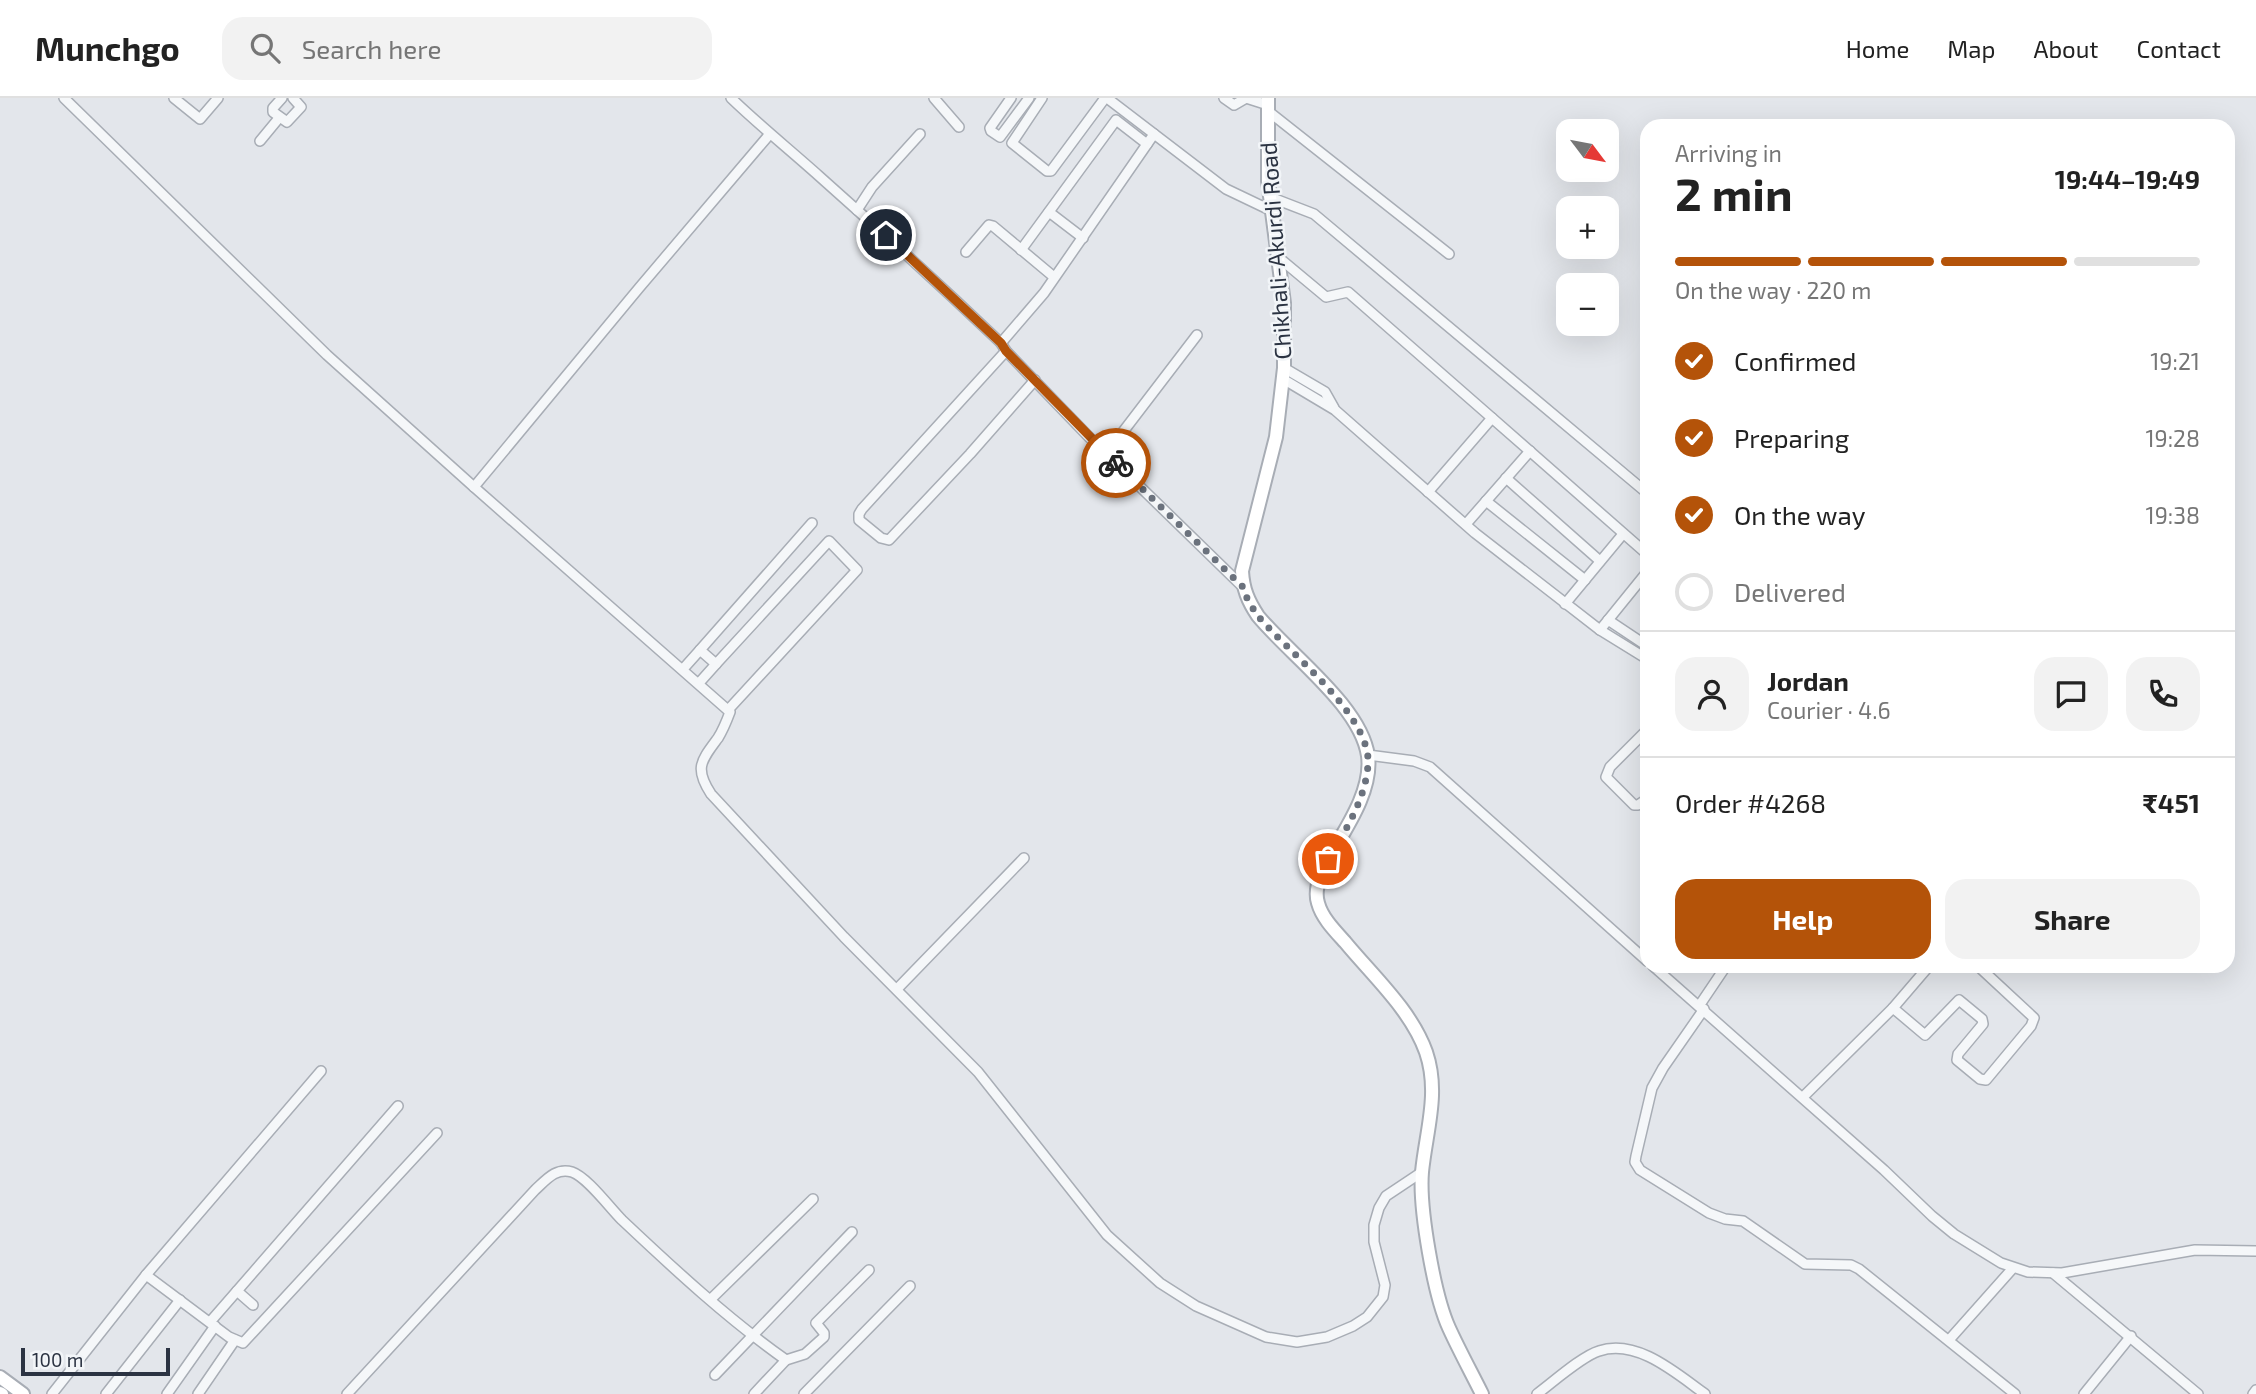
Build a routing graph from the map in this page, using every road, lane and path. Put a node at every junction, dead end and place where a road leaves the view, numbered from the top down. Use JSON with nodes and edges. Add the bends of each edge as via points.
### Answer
{"nodes":[{"id":1,"x":64,"y":98,"type":"edge"},
{"id":2,"x":174,"y":98,"type":"edge"},
{"id":3,"x":218,"y":98,"type":"edge"},
{"id":4,"x":282,"y":98,"type":"edge"},
{"id":5,"x":295,"y":98,"type":"edge"},
{"id":6,"x":731,"y":98,"type":"edge"},
{"id":7,"x":934,"y":98,"type":"edge"},
{"id":8,"x":1011,"y":98,"type":"edge"},
{"id":9,"x":1028,"y":98,"type":"edge"},
{"id":10,"x":1042,"y":98,"type":"edge"},
{"id":11,"x":1106,"y":98,"type":"edge"},
{"id":12,"x":1224,"y":98,"type":"edge"},
{"id":13,"x":1268,"y":104,"type":"edge"},
{"id":14,"x":279,"y":118,"type":"junction"},
{"id":15,"x":960,"y":127,"type":"dead end"},
{"id":16,"x":920,"y":134,"type":"dead end"},
{"id":17,"x":1154,"y":134,"type":"junction"},
{"id":18,"x":769,"y":135,"type":"junction"},
{"id":19,"x":260,"y":141,"type":"dead end"},
{"id":20,"x":1147,"y":144,"type":"junction"},
{"id":21,"x":1270,"y":197,"type":"junction"},
{"id":22,"x":857,"y":210,"type":"junction"},
{"id":23,"x":1272,"y":211,"type":"junction"},
{"id":24,"x":1049,"y":212,"type":"junction"},
{"id":25,"x":1083,"y":238,"type":"junction"},
{"id":26,"x":1021,"y":250,"type":"junction"},
{"id":27,"x":966,"y":252,"type":"dead end"},
{"id":28,"x":1449,"y":254,"type":"dead end"},
{"id":29,"x":1278,"y":257,"type":"junction"},
{"id":30,"x":1054,"y":277,"type":"junction"},
{"id":31,"x":1197,"y":335,"type":"dead end"},
{"id":32,"x":1003,"y":347,"type":"junction"},
{"id":33,"x":1283,"y":373,"type":"junction"},
{"id":34,"x":1035,"y":380,"type":"junction"},
{"id":35,"x":1492,"y":418,"type":"junction"},
{"id":36,"x":1531,"y":451,"type":"junction"},
{"id":37,"x":1106,"y":454,"type":"junction"},
{"id":38,"x":1506,"y":478,"type":"junction"},
{"id":39,"x":474,"y":487,"type":"junction"},
{"id":40,"x":1640,"y":487,"type":"edge"},
{"id":41,"x":1428,"y":492,"type":"junction"},
{"id":42,"x":1486,"y":501,"type":"junction"},
{"id":43,"x":812,"y":523,"type":"dead end"},
{"id":44,"x":1466,"y":524,"type":"junction"},
{"id":45,"x":1623,"y":534,"type":"junction"},
{"id":46,"x":1640,"y":548,"type":"edge"},
{"id":47,"x":1600,"y":561,"type":"junction"},
{"id":48,"x":1585,"y":580,"type":"junction"},
{"id":49,"x":1640,"y":581,"type":"edge"},
{"id":50,"x":1243,"y":587,"type":"junction"},
{"id":51,"x":1565,"y":604,"type":"junction"},
{"id":52,"x":1608,"y":620,"type":"junction"},
{"id":53,"x":1600,"y":630,"type":"junction"},
{"id":54,"x":1640,"y":641,"type":"edge"},
{"id":55,"x":700,"y":650,"type":"junction"},
{"id":56,"x":1640,"y":655,"type":"edge"},
{"id":57,"x":716,"y":664,"type":"junction"},
{"id":58,"x":683,"y":669,"type":"junction"},
{"id":59,"x":699,"y":683,"type":"junction"},
{"id":60,"x":729,"y":710,"type":"junction"},
{"id":61,"x":1640,"y":737,"type":"edge"},
{"id":62,"x":1368,"y":755,"type":"junction"},
{"id":63,"x":1640,"y":804,"type":"edge"},
{"id":64,"x":1024,"y":858,"type":"dead end"},
{"id":65,"x":1640,"y":955,"type":"edge"},
{"id":66,"x":1661,"y":973,"type":"edge"},
{"id":67,"x":1722,"y":973,"type":"edge"},
{"id":68,"x":1923,"y":973,"type":"edge"},
{"id":69,"x":1986,"y":973,"type":"edge"},
{"id":70,"x":897,"y":989,"type":"junction"},
{"id":71,"x":1701,"y":1007,"type":"junction"},
{"id":72,"x":1893,"y":1008,"type":"junction"},
{"id":73,"x":321,"y":1071,"type":"dead end"},
{"id":74,"x":1803,"y":1097,"type":"junction"},
{"id":75,"x":398,"y":1106,"type":"dead end"},
{"id":76,"x":437,"y":1133,"type":"dead end"},
{"id":77,"x":1422,"y":1172,"type":"junction"},
{"id":78,"x":813,"y":1199,"type":"dead end"},
{"id":79,"x":852,"y":1232,"type":"dead end"},
{"id":80,"x":2256,"y":1251,"type":"edge"},
{"id":81,"x":2013,"y":1268,"type":"junction"},
{"id":82,"x":869,"y":1270,"type":"dead end"},
{"id":83,"x":2053,"y":1273,"type":"junction"},
{"id":84,"x":146,"y":1275,"type":"junction"},
{"id":85,"x":910,"y":1286,"type":"dead end"},
{"id":86,"x":237,"y":1291,"type":"junction"},
{"id":87,"x":711,"y":1299,"type":"junction"},
{"id":88,"x":180,"y":1300,"type":"junction"},
{"id":89,"x":253,"y":1305,"type":"dead end"},
{"id":90,"x":212,"y":1324,"type":"junction"},
{"id":91,"x":752,"y":1336,"type":"junction"},
{"id":92,"x":2131,"y":1336,"type":"junction"},
{"id":93,"x":235,"y":1340,"type":"junction"},
{"id":94,"x":1949,"y":1340,"type":"junction"},
{"id":95,"x":786,"y":1360,"type":"junction"},
{"id":96,"x":715,"y":1375,"type":"dead end"},
{"id":97,"x":0,"y":1377,"type":"edge"},
{"id":98,"x":23,"y":1394,"type":"edge"},
{"id":99,"x":51,"y":1394,"type":"edge"},
{"id":100,"x":106,"y":1394,"type":"edge"},
{"id":101,"x":167,"y":1394,"type":"edge"},
{"id":102,"x":198,"y":1394,"type":"edge"},
{"id":103,"x":347,"y":1394,"type":"edge"},
{"id":104,"x":754,"y":1394,"type":"edge"},
{"id":105,"x":804,"y":1394,"type":"edge"},
{"id":106,"x":1482,"y":1394,"type":"edge"},
{"id":107,"x":1536,"y":1394,"type":"edge"},
{"id":108,"x":1705,"y":1394,"type":"edge"},
{"id":109,"x":2015,"y":1394,"type":"edge"},
{"id":110,"x":2084,"y":1394,"type":"edge"},
{"id":111,"x":2198,"y":1394,"type":"edge"}],
"edges":[{"from":1,"to":39,"type":"street","via":[[327,355]]},
{"from":2,"to":3,"type":"street","via":[[200,119]]},
{"from":4,"to":14,"type":"street","via":[[273,110]]},
{"from":5,"to":14,"type":"street","via":[[300,109],[287,122]]},
{"from":6,"to":18,"type":"street"},
{"from":7,"to":15,"type":"street"},
{"from":8,"to":9,"type":"street","via":[[990,128],[1000,137]]},
{"from":10,"to":11,"type":"street","via":[[1012,143],[1047,171]]},
{"from":11,"to":17,"type":"street"},
{"from":12,"to":13,"type":"street","via":[[1234,105],[1246,98]]},
{"from":13,"to":21,"type":"main road","name":"Chikhali-Akurdi Road"},
{"from":13,"to":28,"type":"street"},
{"from":14,"to":19,"type":"street"},
{"from":16,"to":22,"type":"street"},
{"from":17,"to":20,"type":"street"},
{"from":17,"to":23,"type":"street","via":[[1226,189]]},
{"from":18,"to":22,"type":"street"},
{"from":18,"to":39,"type":"street"},
{"from":20,"to":24,"type":"street","via":[[1116,120]]},
{"from":20,"to":25,"type":"street"},
{"from":21,"to":23,"type":"main road","name":"Chikhali-Akurdi Road"},
{"from":21,"to":40,"type":"street","via":[[1314,214]]},
{"from":22,"to":32,"type":"street"},
{"from":23,"to":29,"type":"main road","name":"Chikhali-Akurdi Road"},
{"from":24,"to":25,"type":"street"},
{"from":24,"to":26,"type":"street"},
{"from":25,"to":30,"type":"street"},
{"from":26,"to":27,"type":"street","via":[[989,225]]},
{"from":26,"to":30,"type":"street"},
{"from":29,"to":33,"type":"main road","name":"Chikhali-Akurdi Road","via":[[1284,303]]},
{"from":29,"to":35,"type":"street","via":[[1326,297],[1348,292]]},
{"from":30,"to":32,"type":"street"},
{"from":31,"to":37,"type":"street"},
{"from":32,"to":34,"type":"street"},
{"from":32,"to":34,"type":"street","via":[[862,509],[859,520],[889,540]]},
{"from":33,"to":41,"type":"street","via":[[1325,392],[1335,410]]},
{"from":33,"to":50,"type":"main road","name":"Chikhali-Akurdi Road","via":[[1276,437],[1242,571]]},
{"from":34,"to":37,"type":"street"},
{"from":35,"to":36,"type":"street"},
{"from":35,"to":41,"type":"street"},
{"from":36,"to":38,"type":"street"},
{"from":36,"to":45,"type":"street"},
{"from":37,"to":50,"type":"street"},
{"from":38,"to":42,"type":"street"},
{"from":38,"to":47,"type":"street"},
{"from":39,"to":58,"type":"street"},
{"from":41,"to":44,"type":"street"},
{"from":42,"to":44,"type":"street"},
{"from":42,"to":48,"type":"street"},
{"from":43,"to":55,"type":"street"},
{"from":44,"to":51,"type":"street"},
{"from":45,"to":46,"type":"street"},
{"from":45,"to":47,"type":"street"},
{"from":47,"to":48,"type":"street"},
{"from":48,"to":51,"type":"street"},
{"from":49,"to":52,"type":"street"},
{"from":50,"to":62,"type":"main road","via":[[1264,624],[1352,716]]},
{"from":51,"to":53,"type":"street"},
{"from":52,"to":53,"type":"street"},
{"from":52,"to":54,"type":"street"},
{"from":53,"to":56,"type":"street"},
{"from":55,"to":57,"type":"street"},
{"from":55,"to":58,"type":"street"},
{"from":57,"to":59,"type":"street"},
{"from":57,"to":60,"type":"street","via":[[829,541],[858,570]]},
{"from":58,"to":59,"type":"street"},
{"from":59,"to":60,"type":"street"},
{"from":60,"to":70,"type":"street","via":[[720,735],[704,755],[702,780]]},
{"from":61,"to":63,"type":"street","via":[[1609,767],[1606,777],[1634,805]]},
{"from":62,"to":65,"type":"street","via":[[1430,767]]},
{"from":62,"to":77,"type":"main road","via":[[1360,801],[1321,877],[1317,902],[1331,926],[1410,1018],[1420,1036],[1433,1084]]},
{"from":64,"to":70,"type":"street"},
{"from":66,"to":71,"type":"street"},
{"from":67,"to":71,"type":"street"},
{"from":68,"to":72,"type":"street"},
{"from":69,"to":72,"type":"street","via":[[2034,1018],[1986,1080],[1957,1060],[1983,1021],[1960,1001],[1926,1035]]},
{"from":70,"to":77,"type":"street","via":[[978,1072],[1126,1253],[1196,1306],[1266,1337],[1317,1340],[1367,1317],[1383,1297],[1385,1285],[1374,1242],[1379,1208],[1386,1196]]},
{"from":71,"to":74,"type":"street"},
{"from":71,"to":94,"type":"street","via":[[1652,1088],[1637,1167],[1709,1213],[1743,1221],[1805,1264],[1859,1269]]},
{"from":72,"to":74,"type":"street"},
{"from":73,"to":84,"type":"street"},
{"from":74,"to":81,"type":"street","via":[[1954,1234]]},
{"from":75,"to":86,"type":"street"},
{"from":76,"to":93,"type":"street","via":[[247,1341]]},
{"from":77,"to":106,"type":"main road","via":[[1423,1210],[1441,1302]]},
{"from":78,"to":87,"type":"street"},
{"from":79,"to":91,"type":"street"},
{"from":80,"to":83,"type":"street","via":[[2195,1250]]},
{"from":81,"to":83,"type":"street"},
{"from":81,"to":94,"type":"street"},
{"from":82,"to":95,"type":"street","via":[[816,1324],[824,1337],[805,1354]]},
{"from":83,"to":92,"type":"street"},
{"from":84,"to":88,"type":"street"},
{"from":84,"to":99,"type":"street"},
{"from":85,"to":105,"type":"street"},
{"from":86,"to":89,"type":"street"},
{"from":86,"to":90,"type":"street"},
{"from":87,"to":91,"type":"street"},
{"from":87,"to":103,"type":"street","via":[[579,1176],[570,1171],[554,1173]]},
{"from":88,"to":90,"type":"street"},
{"from":88,"to":100,"type":"street"},
{"from":90,"to":93,"type":"street"},
{"from":90,"to":101,"type":"street"},
{"from":91,"to":95,"type":"street"},
{"from":91,"to":96,"type":"street"},
{"from":92,"to":110,"type":"street"},
{"from":92,"to":111,"type":"street"},
{"from":93,"to":102,"type":"street"},
{"from":94,"to":109,"type":"street"},
{"from":95,"to":104,"type":"street"},
{"from":97,"to":98,"type":"main road"},
{"from":107,"to":108,"type":"street","via":[[1598,1351],[1614,1349],[1653,1359]]}]}
